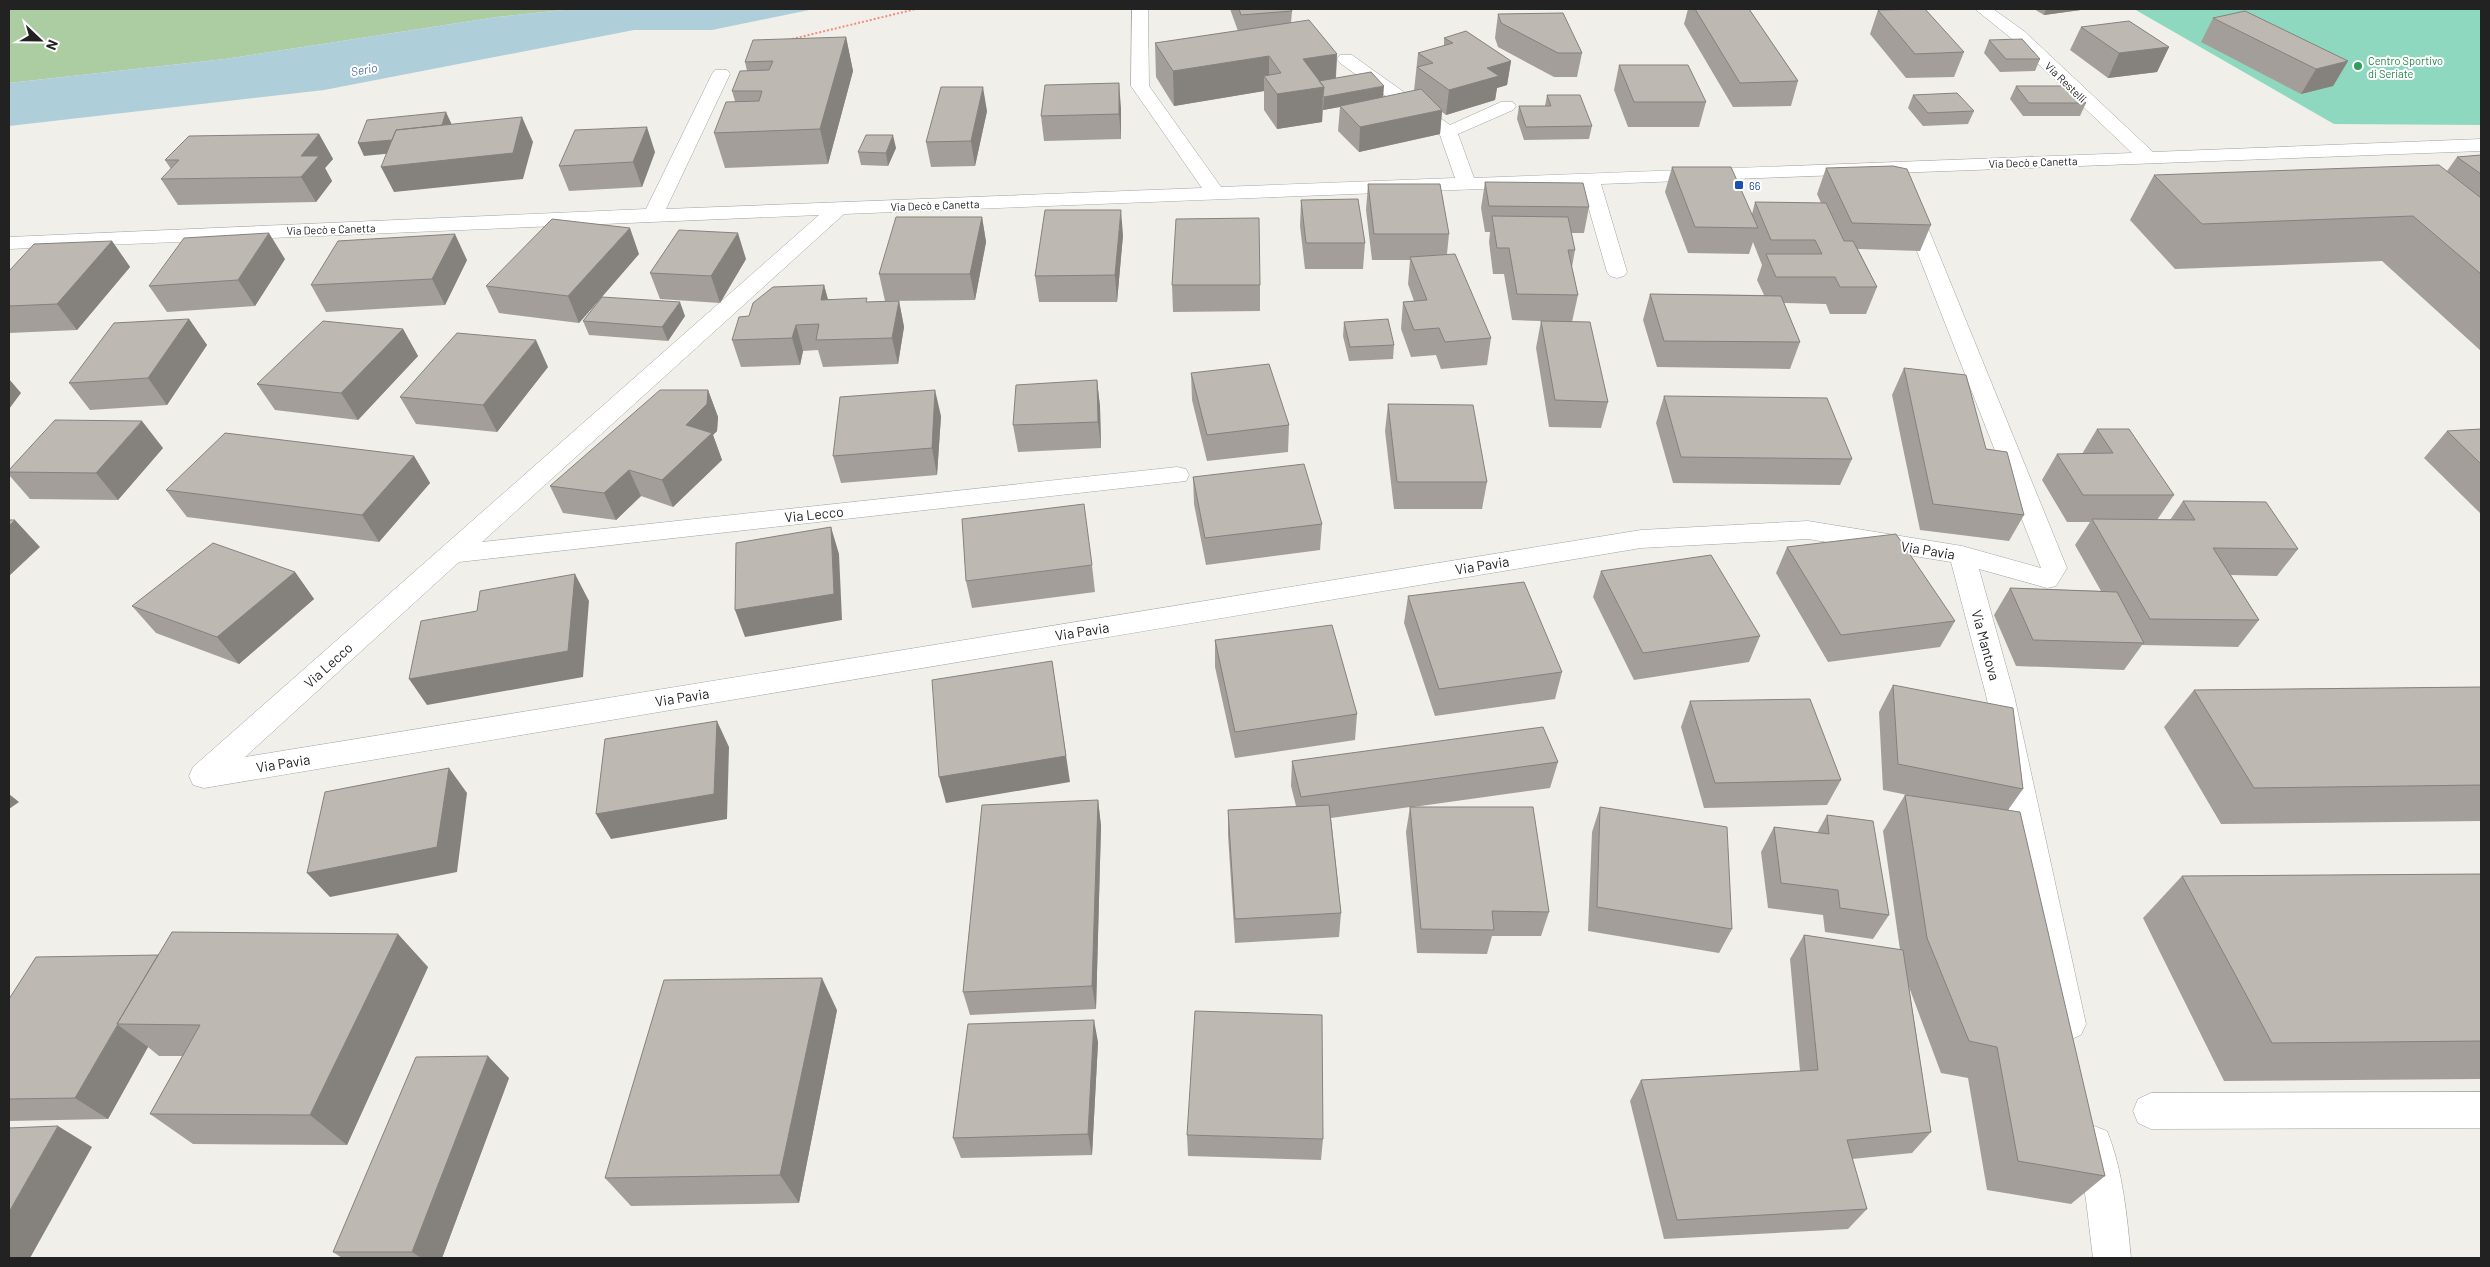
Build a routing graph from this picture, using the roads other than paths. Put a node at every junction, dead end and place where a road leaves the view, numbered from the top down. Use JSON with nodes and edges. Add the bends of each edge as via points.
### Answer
{"nodes":[{"id":1,"x":1140,"y":9,"type":"edge"},
{"id":2,"x":1983,"y":9,"type":"edge"},
{"id":3,"x":1346,"y":59,"type":"dead end"},
{"id":4,"x":721,"y":74,"type":"dead end"},
{"id":5,"x":1507,"y":106,"type":"dead end"},
{"id":6,"x":1448,"y":132,"type":"junction"},
{"id":7,"x":2480,"y":146,"type":"edge"},
{"id":8,"x":2147,"y":157,"type":"junction"},
{"id":9,"x":1894,"y":167,"type":"junction"},
{"id":10,"x":1590,"y":180,"type":"junction"},
{"id":11,"x":1467,"y":185,"type":"junction"},
{"id":12,"x":1217,"y":195,"type":"junction"},
{"id":13,"x":837,"y":209,"type":"junction"},
{"id":14,"x":655,"y":211,"type":"junction"},
{"id":15,"x":9,"y":243,"type":"edge"},
{"id":16,"x":1617,"y":272,"type":"dead end"},
{"id":17,"x":1177,"y":474,"type":"dead end"},
{"id":18,"x":452,"y":554,"type":"junction"},
{"id":19,"x":1962,"y":555,"type":"junction"},
{"id":20,"x":204,"y":776,"type":"joint"},
{"id":21,"x":2075,"y":1054,"type":"edge"},
{"id":22,"x":2151,"y":1110,"type":"dead end"},
{"id":23,"x":2481,"y":1110,"type":"edge"},
{"id":24,"x":2089,"y":1122,"type":"edge"},
{"id":25,"x":2112,"y":1258,"type":"edge"}],
"edges":[{"from":1,"to":12,"type":"street","via":[[1140,86]]},
{"from":2,"to":8,"type":"street","name":"Via Restelli","via":[[2018,35]]},
{"from":3,"to":6,"type":"street"},
{"from":4,"to":14,"type":"street"},
{"from":5,"to":6,"type":"street"},
{"from":6,"to":11,"type":"street"},
{"from":7,"to":8,"type":"street","name":"Via Decò e Canetta"},
{"from":8,"to":9,"type":"street","name":"Via Decò e Canetta"},
{"from":9,"to":10,"type":"street","name":"Via Decò e Canetta"},
{"from":9,"to":19,"type":"street","via":[[2054,568],[2047,578]]},
{"from":10,"to":11,"type":"street","name":"Via Decò e Canetta"},
{"from":10,"to":16,"type":"street"},
{"from":11,"to":12,"type":"street","name":"Via Decò e Canetta"},
{"from":12,"to":13,"type":"street","name":"Via Decò e Canetta"},
{"from":13,"to":14,"type":"street","name":"Via Decò e Canetta"},
{"from":13,"to":18,"type":"street","name":"Via Lecco"},
{"from":14,"to":15,"type":"street","name":"Via Decò e Canetta"},
{"from":17,"to":18,"type":"street","name":"Via Lecco"},
{"from":18,"to":20,"type":"street","name":"Via Lecco"},
{"from":19,"to":20,"type":"street","name":"Via Pavia","via":[[1808,530],[1641,538]]},
{"from":19,"to":21,"type":"street","name":"Via Mantova","via":[[2000,694]]},
{"from":22,"to":23,"type":"street"},
{"from":24,"to":25,"type":"street","via":[[2106,1200]]}]}
